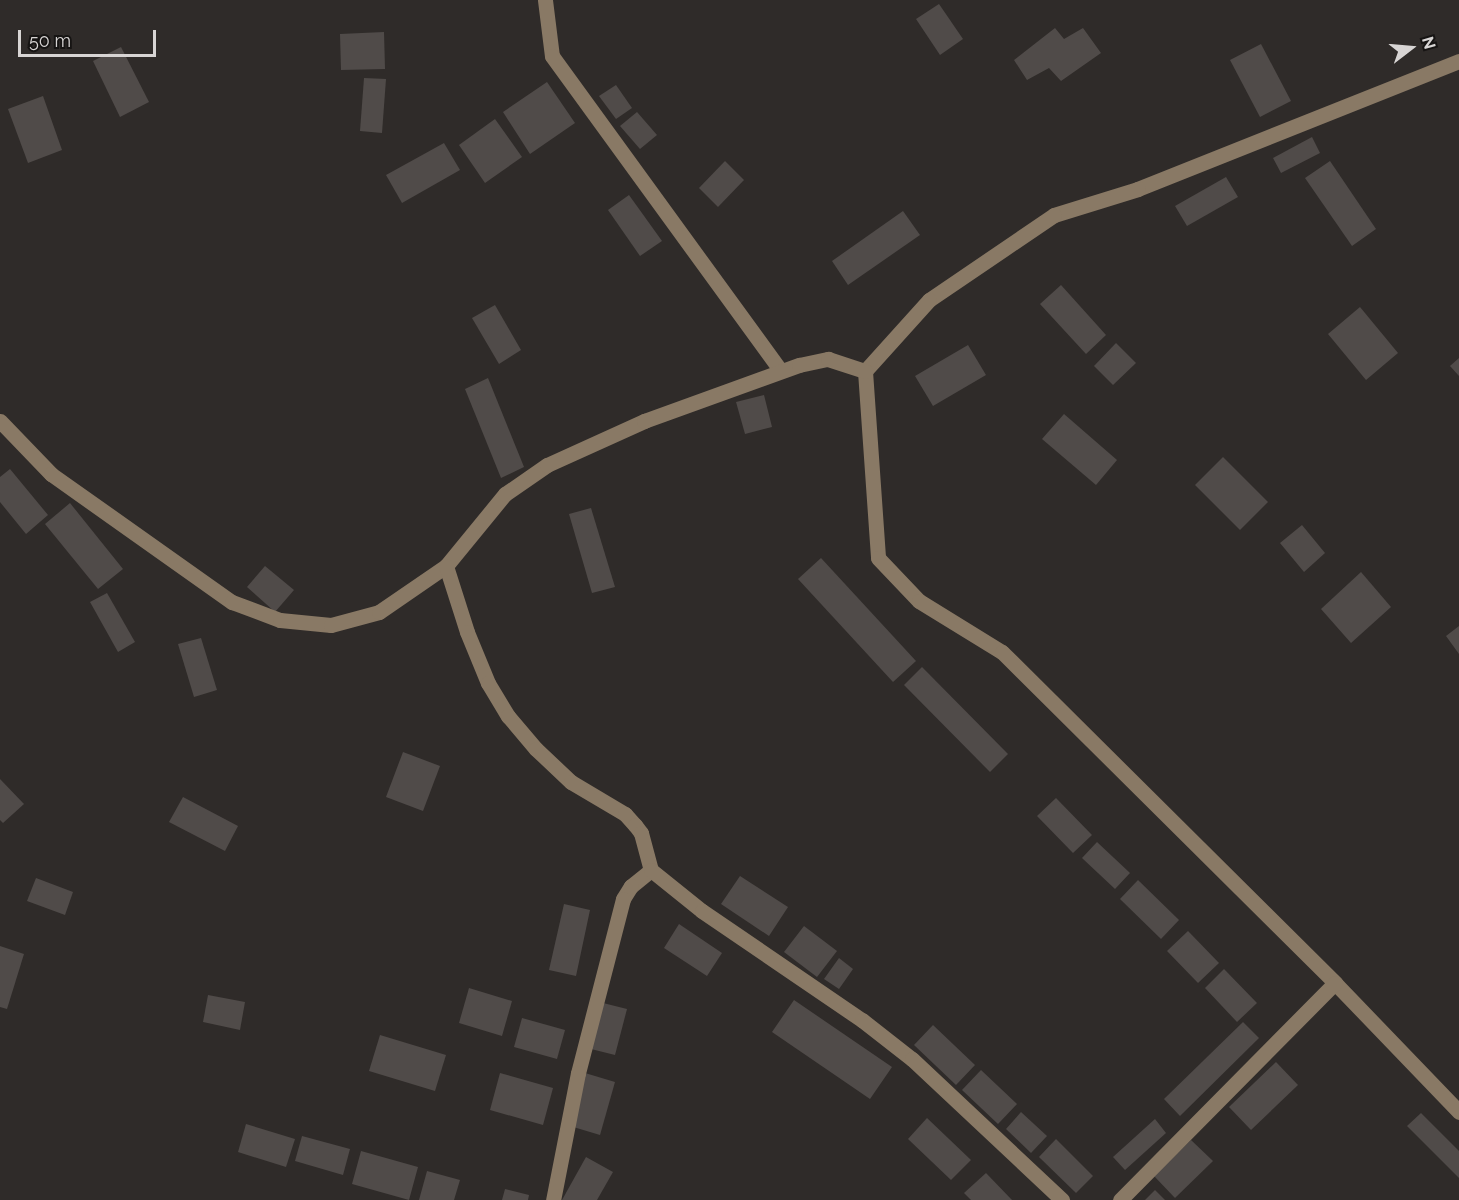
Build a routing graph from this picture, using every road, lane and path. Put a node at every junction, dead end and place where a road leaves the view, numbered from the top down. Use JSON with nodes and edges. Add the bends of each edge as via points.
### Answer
{"nodes":[{"id":1,"x":545,"y":0,"type":"edge"},
{"id":2,"x":1459,"y":61,"type":"edge"},
{"id":3,"x":781,"y":371,"type":"junction"},
{"id":4,"x":865,"y":372,"type":"junction"},
{"id":5,"x":0,"y":420,"type":"edge"},
{"id":6,"x":446,"y":566,"type":"junction"},
{"id":7,"x":651,"y":870,"type":"junction"},
{"id":8,"x":1335,"y":983,"type":"junction"},
{"id":9,"x":1459,"y":1112,"type":"edge"},
{"id":10,"x":553,"y":1200,"type":"edge"},
{"id":11,"x":1062,"y":1200,"type":"edge"},
{"id":12,"x":1120,"y":1200,"type":"edge"}],
"edges":[{"from":1,"to":3,"type":"street","via":[[552,56]]},
{"from":2,"to":4,"type":"street","via":[[1138,189],[1054,215],[929,300]]},
{"from":3,"to":4,"type":"street","via":[[828,359]]},
{"from":3,"to":6,"type":"street","via":[[644,421],[547,465],[505,494]]},
{"from":4,"to":8,"type":"street","via":[[878,558],[919,601],[1002,652]]},
{"from":5,"to":6,"type":"street","via":[[51,474],[133,535],[232,602],[280,620],[331,625],[379,612]]},
{"from":6,"to":7,"type":"street","via":[[488,683],[508,716],[571,782],[625,814],[641,833]]},
{"from":7,"to":10,"type":"street","via":[[631,886],[623,899],[578,1073]]},
{"from":7,"to":11,"type":"street","via":[[702,911],[862,1020],[912,1059]]},
{"from":8,"to":9,"type":"street"},
{"from":8,"to":12,"type":"street"}]}
